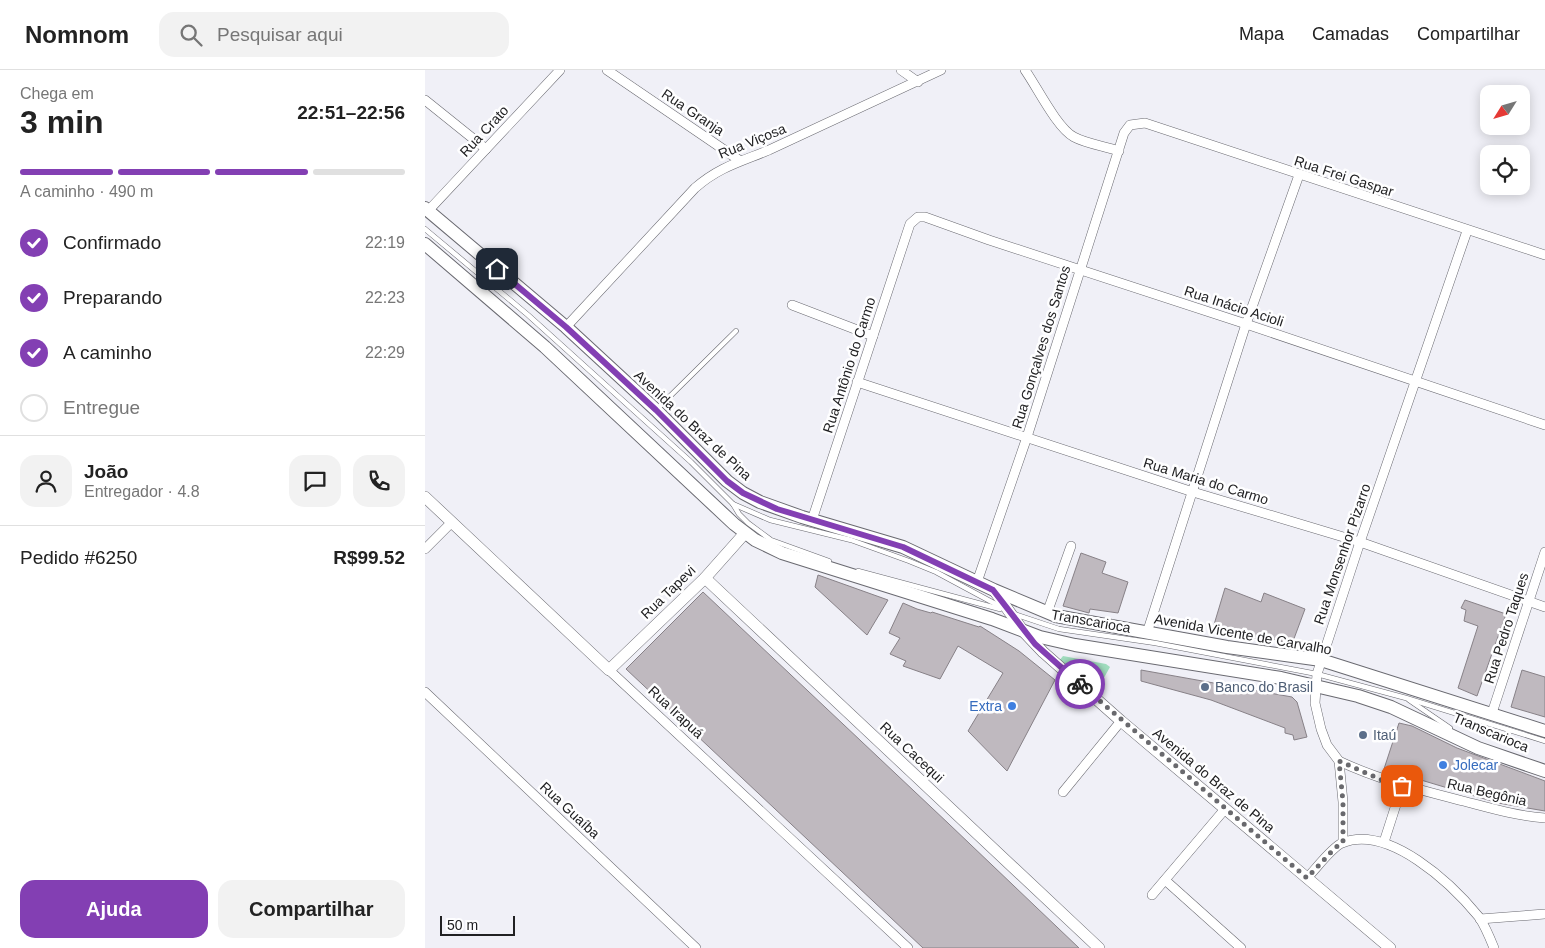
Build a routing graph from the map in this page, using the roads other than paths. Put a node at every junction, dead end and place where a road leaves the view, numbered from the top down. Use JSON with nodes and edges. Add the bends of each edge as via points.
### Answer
{"nodes":[{"id":1,"x":560,"y":70,"type":"edge"},
{"id":2,"x":607,"y":70,"type":"edge"},
{"id":3,"x":901,"y":70,"type":"edge"},
{"id":4,"x":941,"y":70,"type":"edge"},
{"id":5,"x":1025,"y":70,"type":"edge"},
{"id":6,"x":918,"y":82,"type":"junction"},
{"id":7,"x":425,"y":100,"type":"edge"},
{"id":8,"x":1135,"y":123,"type":"joint"},
{"id":9,"x":486,"y":149,"type":"junction"},
{"id":10,"x":1119,"y":151,"type":"junction"},
{"id":11,"x":739,"y":160,"type":"junction"},
{"id":12,"x":1299,"y":175,"type":"junction"},
{"id":13,"x":427,"y":210,"type":"edge"},
{"id":14,"x":914,"y":220,"type":"joint"},
{"id":15,"x":425,"y":229,"type":"edge"},
{"id":16,"x":1467,"y":231,"type":"junction"},
{"id":17,"x":425,"y":244,"type":"edge"},
{"id":18,"x":1545,"y":255,"type":"edge"},
{"id":19,"x":1079,"y":270,"type":"junction"},
{"id":20,"x":792,"y":305,"type":"dead end"},
{"id":21,"x":1247,"y":324,"type":"junction"},
{"id":22,"x":566,"y":327,"type":"junction"},
{"id":23,"x":736,"y":331,"type":"dead end"},
{"id":24,"x":873,"y":336,"type":"junction"},
{"id":25,"x":857,"y":382,"type":"junction"},
{"id":26,"x":1415,"y":382,"type":"junction"},
{"id":27,"x":656,"y":410,"type":"junction"},
{"id":28,"x":1545,"y":425,"type":"edge"},
{"id":29,"x":1027,"y":437,"type":"junction"},
{"id":30,"x":1193,"y":492,"type":"junction"},
{"id":31,"x":425,"y":497,"type":"edge"},
{"id":32,"x":733,"y":504,"type":"junction"},
{"id":33,"x":812,"y":520,"type":"junction"},
{"id":34,"x":452,"y":522,"type":"junction"},
{"id":35,"x":745,"y":533,"type":"junction"},
{"id":36,"x":1360,"y":542,"type":"junction"},
{"id":37,"x":1071,"y":546,"type":"dead end"},
{"id":38,"x":425,"y":550,"type":"edge"},
{"id":39,"x":1545,"y":552,"type":"edge"},
{"id":40,"x":705,"y":578,"type":"junction"},
{"id":41,"x":977,"y":582,"type":"junction"},
{"id":42,"x":993,"y":590,"type":"junction"},
{"id":43,"x":1529,"y":601,"type":"junction"},
{"id":44,"x":1545,"y":607,"type":"edge"},
{"id":45,"x":1009,"y":612,"type":"junction"},
{"id":46,"x":1047,"y":613,"type":"junction"},
{"id":47,"x":1023,"y":631,"type":"junction"},
{"id":48,"x":1147,"y":633,"type":"junction"},
{"id":49,"x":1321,"y":660,"type":"junction"},
{"id":50,"x":609,"y":670,"type":"junction"},
{"id":51,"x":1317,"y":679,"type":"junction"},
{"id":52,"x":425,"y":692,"type":"edge"},
{"id":53,"x":1405,"y":698,"type":"junction"},
{"id":54,"x":1492,"y":713,"type":"junction"},
{"id":55,"x":1121,"y":722,"type":"junction"},
{"id":56,"x":1545,"y":731,"type":"edge"},
{"id":57,"x":1545,"y":741,"type":"edge"},
{"id":58,"x":1339,"y":761,"type":"junction"},
{"id":59,"x":1545,"y":766,"type":"edge"},
{"id":60,"x":1545,"y":772,"type":"edge"},
{"id":61,"x":1402,"y":786,"type":"junction"},
{"id":62,"x":1063,"y":792,"type":"dead end"},
{"id":63,"x":1225,"y":809,"type":"junction"},
{"id":64,"x":1545,"y":818,"type":"edge"},
{"id":65,"x":1343,"y":842,"type":"junction"},
{"id":66,"x":1384,"y":842,"type":"junction"},
{"id":67,"x":1307,"y":878,"type":"junction"},
{"id":68,"x":1165,"y":880,"type":"junction"},
{"id":69,"x":1152,"y":895,"type":"dead end"},
{"id":70,"x":1545,"y":914,"type":"edge"},
{"id":71,"x":1480,"y":919,"type":"junction"},
{"id":72,"x":696,"y":948,"type":"edge"},
{"id":73,"x":908,"y":948,"type":"edge"},
{"id":74,"x":1099,"y":948,"type":"edge"},
{"id":75,"x":1241,"y":948,"type":"edge"},
{"id":76,"x":1390,"y":948,"type":"edge"},
{"id":77,"x":1494,"y":948,"type":"edge"}],
"edges":[{"from":1,"to":9,"type":"street","name":"Rua Crato"},
{"from":2,"to":11,"type":"street","name":"Rua Granja"},
{"from":3,"to":6,"type":"street"},
{"from":4,"to":6,"type":"street","name":"Rua Viçosa"},
{"from":5,"to":10,"type":"street","via":[[1069,134]]},
{"from":6,"to":11,"type":"street","name":"Rua Viçosa","via":[[769,150]]},
{"from":7,"to":9,"type":"street"},
{"from":8,"to":10,"type":"street","name":"Rua Gonçalves dos Santos","via":[[1127,129]]},
{"from":8,"to":12,"type":"street","name":"Rua Frei Gaspar"},
{"from":9,"to":13,"type":"street","name":"Rua Crato"},
{"from":10,"to":19,"type":"street","name":"Rua Gonçalves dos Santos"},
{"from":11,"to":22,"type":"street","name":"Rua Viçosa","via":[[716,171],[695,188]]},
{"from":12,"to":16,"type":"street","name":"Rua Frei Gaspar"},
{"from":12,"to":21,"type":"street"},
{"from":13,"to":22,"type":"main road","name":"Avenida do Braz de Pina"},
{"from":14,"to":19,"type":"street","name":"Rua Inácio Acioli","via":[[925,217]]},
{"from":14,"to":24,"type":"street","name":"Rua Antônio do Carmo"},
{"from":15,"to":32,"type":"lane","name":"Transcarioca","via":[[528,315]]},
{"from":16,"to":18,"type":"street","name":"Rua Frei Gaspar"},
{"from":16,"to":26,"type":"street","name":"Rua Monsenhor Pizarro"},
{"from":17,"to":35,"type":"main road","name":"Avenida do Braz de Pina","via":[[545,347]]},
{"from":19,"to":21,"type":"street","name":"Rua Inácio Acioli"},
{"from":19,"to":29,"type":"street","name":"Rua Gonçalves dos Santos"},
{"from":20,"to":24,"type":"street"},
{"from":21,"to":26,"type":"street","name":"Rua Inácio Acioli"},
{"from":21,"to":30,"type":"street"},
{"from":22,"to":27,"type":"main road","name":"Avenida do Braz de Pina"},
{"from":23,"to":27,"type":"lane"},
{"from":24,"to":25,"type":"street","name":"Rua Antônio do Carmo"},
{"from":25,"to":29,"type":"street","name":"Rua Maria do Carmo"},
{"from":25,"to":33,"type":"street","name":"Rua Antônio do Carmo"},
{"from":26,"to":28,"type":"street","name":"Rua Inácio Acioli"},
{"from":26,"to":36,"type":"street","name":"Rua Monsenhor Pizarro"},
{"from":27,"to":33,"type":"main road","name":"Avenida do Braz de Pina","via":[[743,493],[777,509]]},
{"from":29,"to":30,"type":"street","name":"Rua Maria do Carmo"},
{"from":29,"to":41,"type":"street","name":"Rua Gonçalves dos Santos"},
{"from":30,"to":36,"type":"street","name":"Rua Maria do Carmo"},
{"from":30,"to":48,"type":"street"},
{"from":31,"to":34,"type":"main road","name":"Rua Irapuá"},
{"from":32,"to":45,"type":"lane","name":"Transcarioca","via":[[770,520],[851,540],[909,561]]},
{"from":32,"to":45,"type":"lane","name":"Transcarioca","via":[[748,523],[771,540],[793,549],[845,567]]},
{"from":33,"to":41,"type":"main road","name":"Avenida do Braz de Pina","via":[[903,547]]},
{"from":34,"to":38,"type":"street"},
{"from":34,"to":50,"type":"main road","name":"Rua Irapuá"},
{"from":35,"to":40,"type":"main road","name":"Rua Tapevi"},
{"from":35,"to":47,"type":"main road","name":"Avenida do Braz de Pina","via":[[782,553]]},
{"from":36,"to":43,"type":"street","name":"Rua Maria do Carmo"},
{"from":36,"to":49,"type":"street","name":"Rua Monsenhor Pizarro"},
{"from":37,"to":46,"type":"street"},
{"from":39,"to":43,"type":"street","name":"Rua Pedro Taques"},
{"from":40,"to":50,"type":"main road","name":"Rua Tapevi"},
{"from":40,"to":74,"type":"main road","name":"Rua Cacequi"},
{"from":41,"to":42,"type":"main road","name":"Avenida do Braz de Pina"},
{"from":42,"to":45,"type":"main road","name":"Avenida do Braz de Pina"},
{"from":42,"to":46,"type":"main road","name":"Avenida Vicente de Carvalho"},
{"from":43,"to":44,"type":"street","name":"Rua Maria do Carmo"},
{"from":43,"to":54,"type":"street","name":"Rua Pedro Taques"},
{"from":45,"to":47,"type":"main road","name":"Avenida do Braz de Pina"},
{"from":45,"to":51,"type":"lane","name":"Transcarioca","via":[[1059,629],[1155,643]]},
{"from":46,"to":48,"type":"main road","name":"Avenida Vicente de Carvalho"},
{"from":47,"to":51,"type":"main road","via":[[1075,645]]},
{"from":47,"to":55,"type":"main road","name":"Avenida do Braz de Pina"},
{"from":48,"to":49,"type":"main road","name":"Avenida Vicente de Carvalho"},
{"from":49,"to":51,"type":"street","name":"Rua Monsenhor Pizarro"},
{"from":49,"to":54,"type":"main road","name":"Avenida Vicente de Carvalho"},
{"from":50,"to":73,"type":"street","name":"Rua Irapuá"},
{"from":51,"to":53,"type":"lane","name":"Transcarioca"},
{"from":51,"to":58,"type":"street","name":"Rua Monsenhor Pizarro","via":[[1315,703],[1321,730]]},
{"from":51,"to":60,"type":"main road","via":[[1391,707],[1459,740]]},
{"from":52,"to":72,"type":"street","name":"Rua Guaíba"},
{"from":53,"to":57,"type":"lane","name":"Transcarioca"},
{"from":53,"to":59,"type":"lane","name":"Transcarioca","via":[[1457,732]]},
{"from":54,"to":56,"type":"main road","name":"Avenida Vicente de Carvalho"},
{"from":55,"to":62,"type":"street"},
{"from":55,"to":63,"type":"main road","name":"Avenida do Braz de Pina"},
{"from":58,"to":61,"type":"street","name":"Rua Begônia"},
{"from":58,"to":65,"type":"street","name":"Rua Monsenhor Pizarro"},
{"from":61,"to":64,"type":"street","name":"Rua Begônia","via":[[1515,814]]},
{"from":61,"to":66,"type":"street"},
{"from":63,"to":67,"type":"main road","name":"Avenida do Braz de Pina"},
{"from":63,"to":68,"type":"street"},
{"from":65,"to":66,"type":"street"},
{"from":65,"to":67,"type":"street"},
{"from":66,"to":71,"type":"street","via":[[1442,879]]},
{"from":67,"to":76,"type":"main road","name":"Avenida do Braz de Pina"},
{"from":68,"to":69,"type":"street"},
{"from":68,"to":75,"type":"street"},
{"from":70,"to":71,"type":"street"},
{"from":71,"to":77,"type":"street"}]}
